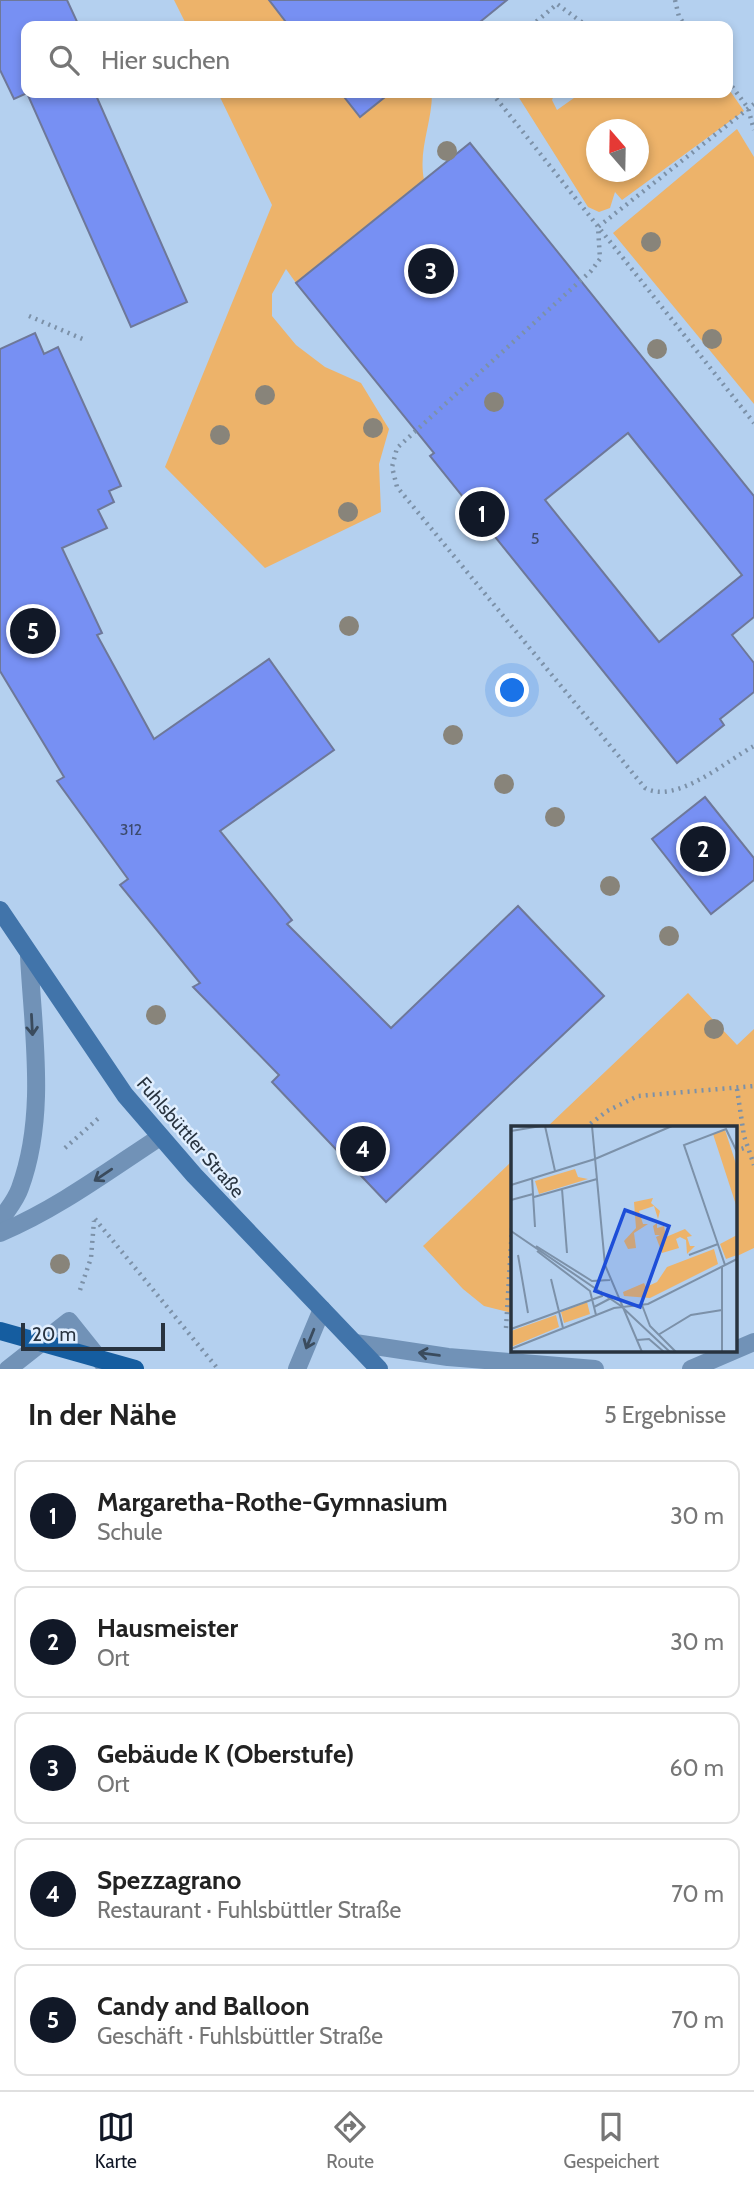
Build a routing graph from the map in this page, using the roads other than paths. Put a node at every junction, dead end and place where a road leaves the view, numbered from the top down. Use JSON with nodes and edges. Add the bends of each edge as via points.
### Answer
{"nodes":[{"id":1,"x":0,"y":910,"type":"edge"},
{"id":2,"x":29,"y":957,"type":"junction"},
{"id":3,"x":160,"y":1137,"type":"junction"},
{"id":4,"x":0,"y":1221,"type":"edge"},
{"id":5,"x":0,"y":1233,"type":"edge"},
{"id":6,"x":322,"y":1308,"type":"junction"},
{"id":7,"x":0,"y":1331,"type":"edge"},
{"id":8,"x":754,"y":1342,"type":"edge"},
{"id":9,"x":355,"y":1343,"type":"junction"},
{"id":10,"x":736,"y":1350,"type":"edge"},
{"id":11,"x":731,"y":1352,"type":"edge"},
{"id":12,"x":8,"y":1369,"type":"edge"},
{"id":13,"x":107,"y":1369,"type":"edge"},
{"id":14,"x":135,"y":1369,"type":"edge"},
{"id":15,"x":298,"y":1369,"type":"edge"},
{"id":16,"x":379,"y":1369,"type":"edge"},
{"id":17,"x":595,"y":1369,"type":"edge"},
{"id":18,"x":691,"y":1369,"type":"edge"}],
"edges":[{"from":1,"to":2,"type":"main road","name":"Fuhlsbüttler Straße"},
{"from":2,"to":3,"type":"main road","name":"Fuhlsbüttler Straße","via":[[125,1095]]},
{"from":2,"to":4,"type":"street","one_way":true,"via":[[36,1098],[33,1141],[19,1191]]},
{"from":3,"to":5,"type":"street","one_way":true,"via":[[77,1192]]},
{"from":3,"to":6,"type":"main road","name":"Fuhlsbüttler Straße"},
{"from":6,"to":9,"type":"main road","name":"Fuhlsbüttler Straße"},
{"from":6,"to":15,"type":"street","one_way":true},
{"from":7,"to":14,"type":"main road","bridge":true},
{"from":8,"to":10,"type":"street"},
{"from":9,"to":16,"type":"main road","name":"Fuhlsbüttler Straße"},
{"from":17,"to":9,"type":"street","one_way":true},
{"from":11,"to":18,"type":"street"},
{"from":12,"to":13,"type":"street","via":[[69,1321]]}]}
